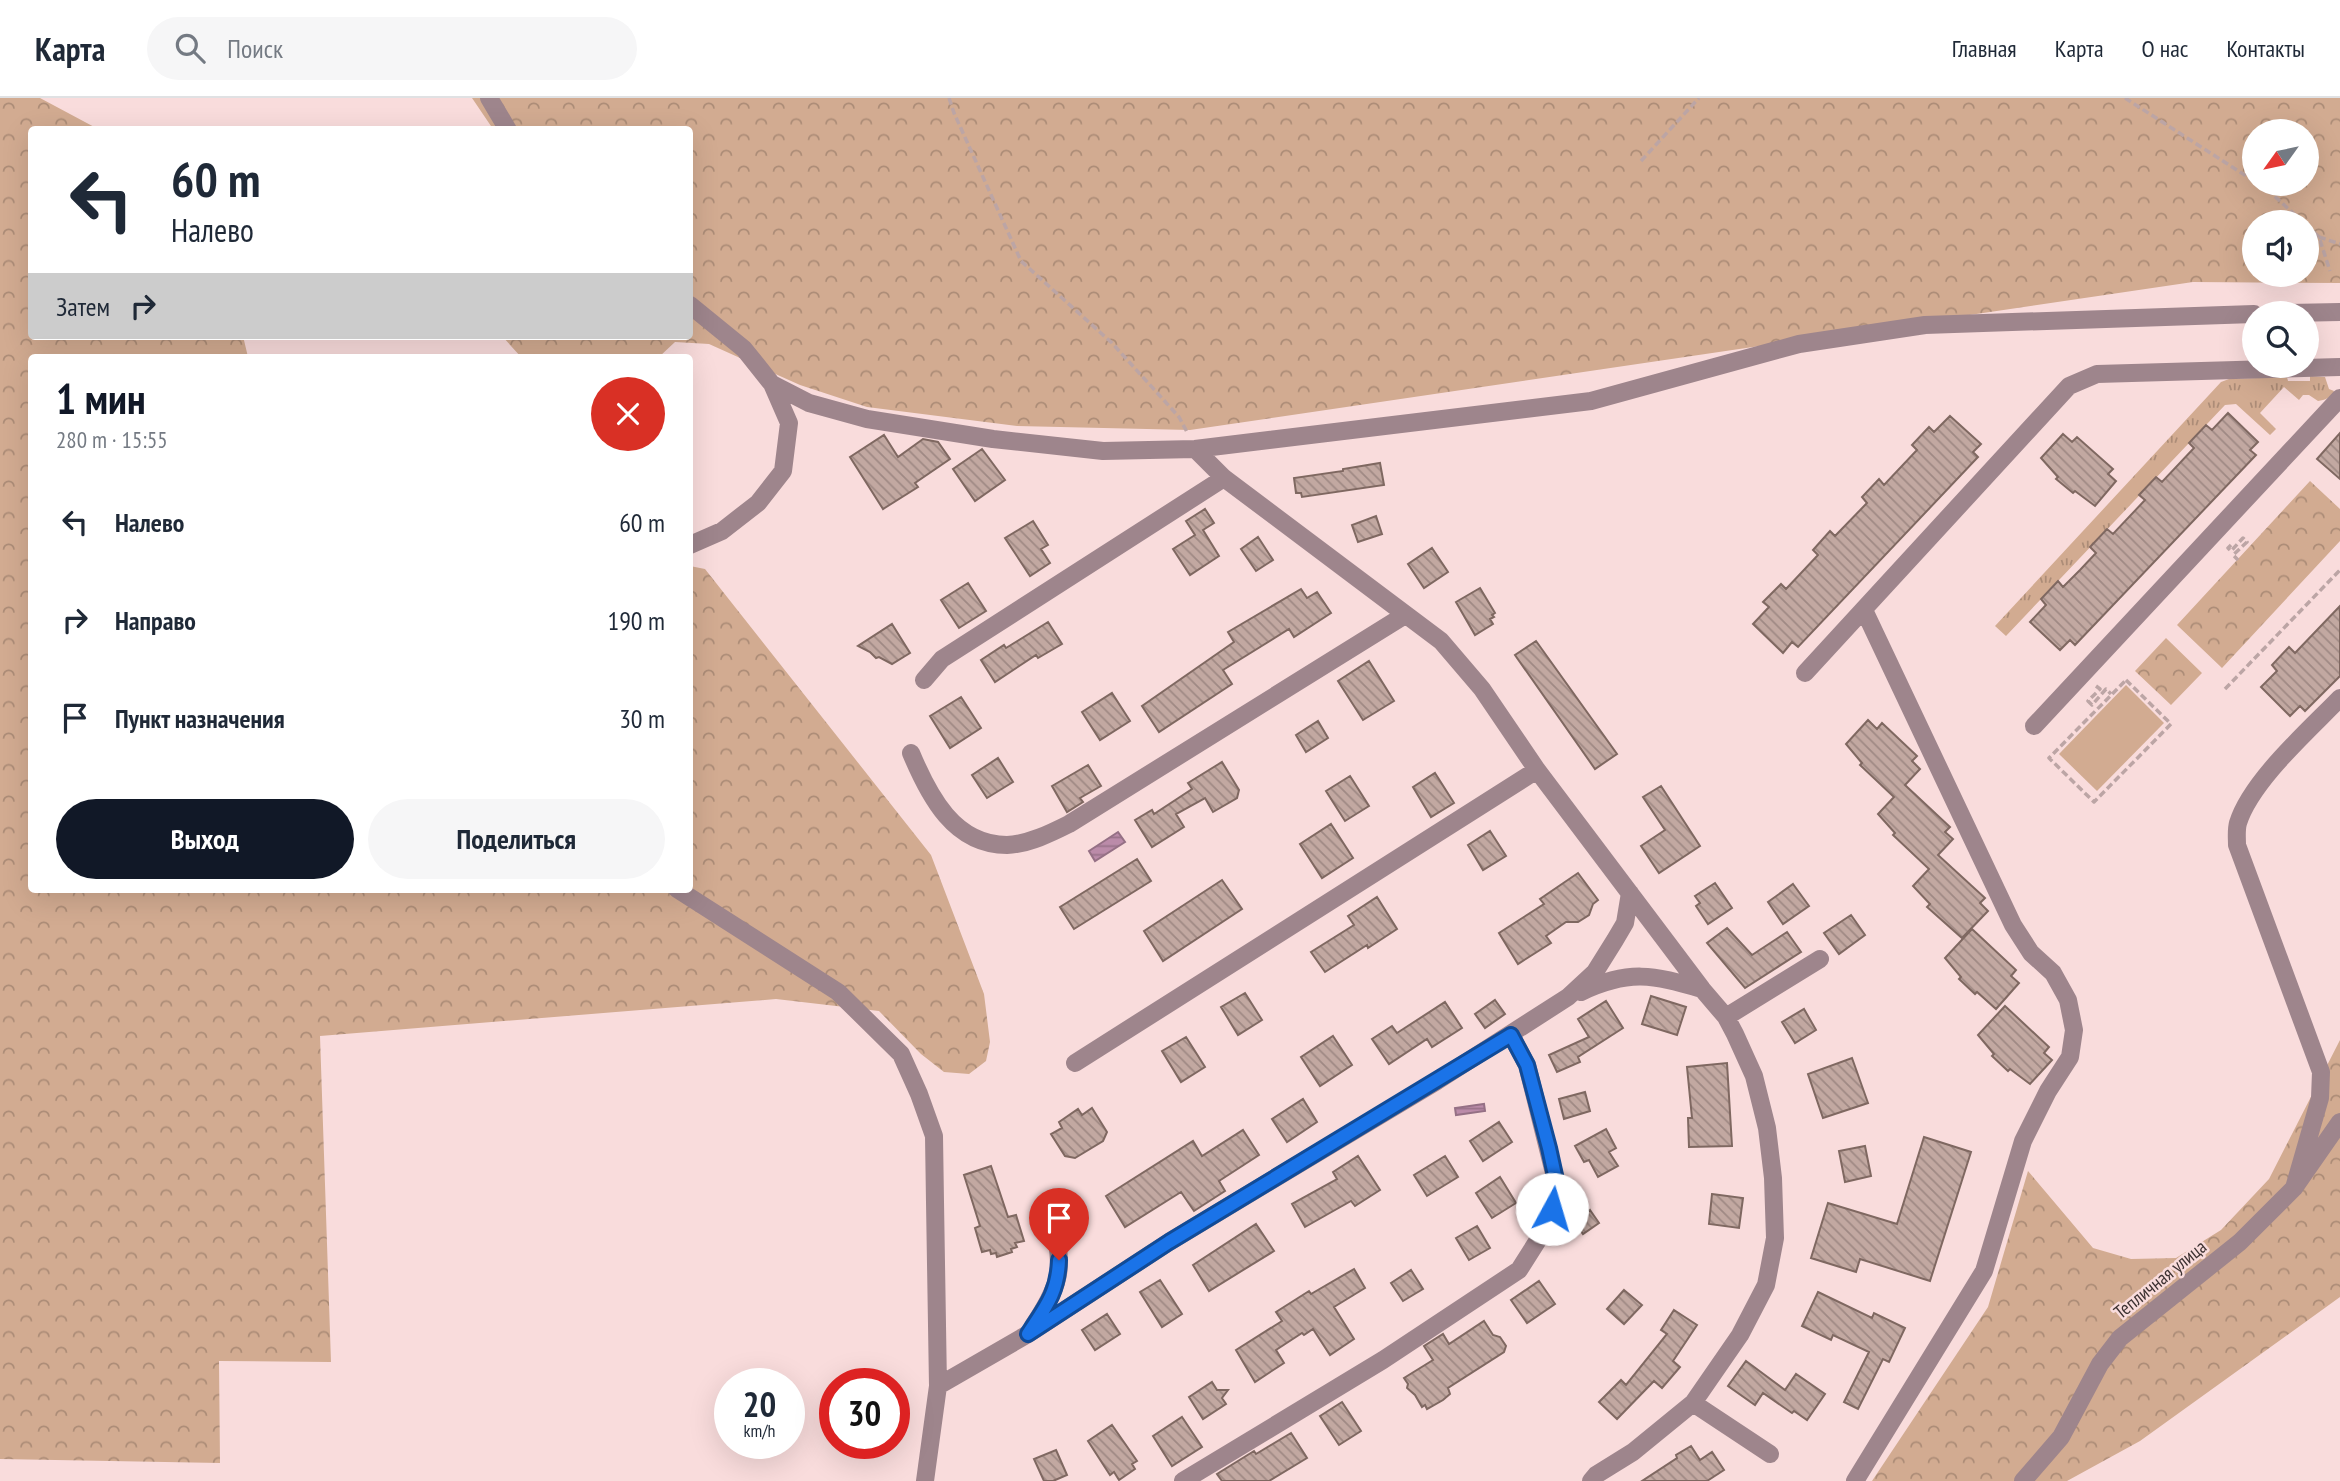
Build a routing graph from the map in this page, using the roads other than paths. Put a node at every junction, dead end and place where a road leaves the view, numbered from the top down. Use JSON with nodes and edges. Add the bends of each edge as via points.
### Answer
{"nodes":[{"id":1,"x":489,"y":98,"type":"edge"},
{"id":2,"x":506,"y":126,"type":"edge"},
{"id":3,"x":693,"y":307,"type":"edge"},
{"id":4,"x":2319,"y":312,"type":"edge"},
{"id":5,"x":2340,"y":312,"type":"edge"},
{"id":6,"x":2242,"y":314,"type":"edge"},
{"id":7,"x":2340,"y":367,"type":"edge"},
{"id":8,"x":772,"y":384,"type":"junction"},
{"id":9,"x":2340,"y":398,"type":"edge"},
{"id":10,"x":1195,"y":449,"type":"junction"},
{"id":11,"x":1224,"y":478,"type":"junction"},
{"id":12,"x":693,"y":544,"type":"edge"},
{"id":13,"x":1864,"y":610,"type":"junction"},
{"id":14,"x":1405,"y":615,"type":"junction"},
{"id":15,"x":1805,"y":673,"type":"dead end"},
{"id":16,"x":924,"y":680,"type":"dead end"},
{"id":17,"x":2340,"y":698,"type":"edge"},
{"id":18,"x":2034,"y":726,"type":"dead end"},
{"id":19,"x":911,"y":753,"type":"dead end"},
{"id":20,"x":1537,"y":770,"type":"junction"},
{"id":21,"x":683,"y":893,"type":"edge"},
{"id":22,"x":1630,"y":893,"type":"junction"},
{"id":23,"x":1820,"y":959,"type":"dead end"},
{"id":24,"x":1702,"y":989,"type":"junction"},
{"id":25,"x":1568,"y":997,"type":"junction"},
{"id":26,"x":1726,"y":1017,"type":"junction"},
{"id":27,"x":1511,"y":1035,"type":"junction"},
{"id":28,"x":1075,"y":1063,"type":"dead end"},
{"id":29,"x":2340,"y":1122,"type":"edge"},
{"id":30,"x":2294,"y":1188,"type":"junction"},
{"id":31,"x":1052,"y":1225,"type":"dead end"},
{"id":32,"x":1028,"y":1334,"type":"junction"},
{"id":33,"x":937,"y":1386,"type":"junction"},
{"id":34,"x":1693,"y":1402,"type":"junction"},
{"id":35,"x":1770,"y":1454,"type":"dead end"},
{"id":36,"x":925,"y":1481,"type":"edge"},
{"id":37,"x":1183,"y":1481,"type":"edge"},
{"id":38,"x":1591,"y":1481,"type":"edge"},
{"id":39,"x":1855,"y":1481,"type":"edge"},
{"id":40,"x":2022,"y":1481,"type":"edge"}],
"edges":[{"from":1,"to":2,"type":"street"},
{"from":3,"to":8,"type":"street","via":[[744,349]]},
{"from":4,"to":5,"type":"street"},
{"from":6,"to":10,"type":"street","via":[[1925,325],[1799,344],[1591,401]]},
{"from":7,"to":13,"type":"street","via":[[2083,378],[2069,386]]},
{"from":8,"to":10,"type":"street","via":[[809,403],[867,419],[981,437],[1103,451]]},
{"from":8,"to":12,"type":"street","via":[[789,423],[783,471],[758,503],[722,531]]},
{"from":9,"to":18,"type":"street"},
{"from":10,"to":11,"type":"street"},
{"from":11,"to":14,"type":"street"},
{"from":11,"to":16,"type":"street","via":[[942,659]]},
{"from":13,"to":15,"type":"street"},
{"from":13,"to":39,"type":"street","via":[[2013,925],[2031,953],[2053,973],[2068,1000],[2074,1030],[2070,1057],[2023,1142],[1984,1270]]},
{"from":14,"to":19,"type":"street","via":[[1041,837],[1009,845],[977,841],[938,807]]},
{"from":14,"to":20,"type":"street","via":[[1441,641],[1482,689]]},
{"from":17,"to":30,"type":"street","via":[[2277,762],[2237,826],[2237,845],[2321,1072],[2320,1098]]},
{"from":20,"to":22,"type":"street"},
{"from":20,"to":28,"type":"street"},
{"from":21,"to":33,"type":"street","via":[[838,992],[901,1054],[934,1136]]},
{"from":22,"to":24,"type":"street"},
{"from":22,"to":25,"type":"street","via":[[1620,932],[1595,972]]},
{"from":23,"to":26,"type":"street"},
{"from":24,"to":25,"type":"street","via":[[1650,976],[1625,976]]},
{"from":24,"to":26,"type":"street"},
{"from":25,"to":27,"type":"street"},
{"from":26,"to":34,"type":"street","via":[[1754,1076],[1767,1128],[1775,1238],[1766,1285],[1740,1335]]},
{"from":27,"to":32,"type":"street","via":[[1169,1242]]},
{"from":27,"to":37,"type":"street","via":[[1527,1065],[1558,1189],[1545,1229],[1519,1270],[1383,1360]]},
{"from":29,"to":30,"type":"street","name":"Тепличная улица"},
{"from":30,"to":40,"type":"street","name":"Тепличная улица","via":[[2240,1242],[2120,1338],[2100,1364],[2061,1437]]},
{"from":31,"to":32,"type":"street","via":[[1059,1246],[1058,1275],[1053,1296]]},
{"from":32,"to":33,"type":"street"},
{"from":33,"to":36,"type":"street"},
{"from":34,"to":35,"type":"street"},
{"from":34,"to":38,"type":"street"}]}
